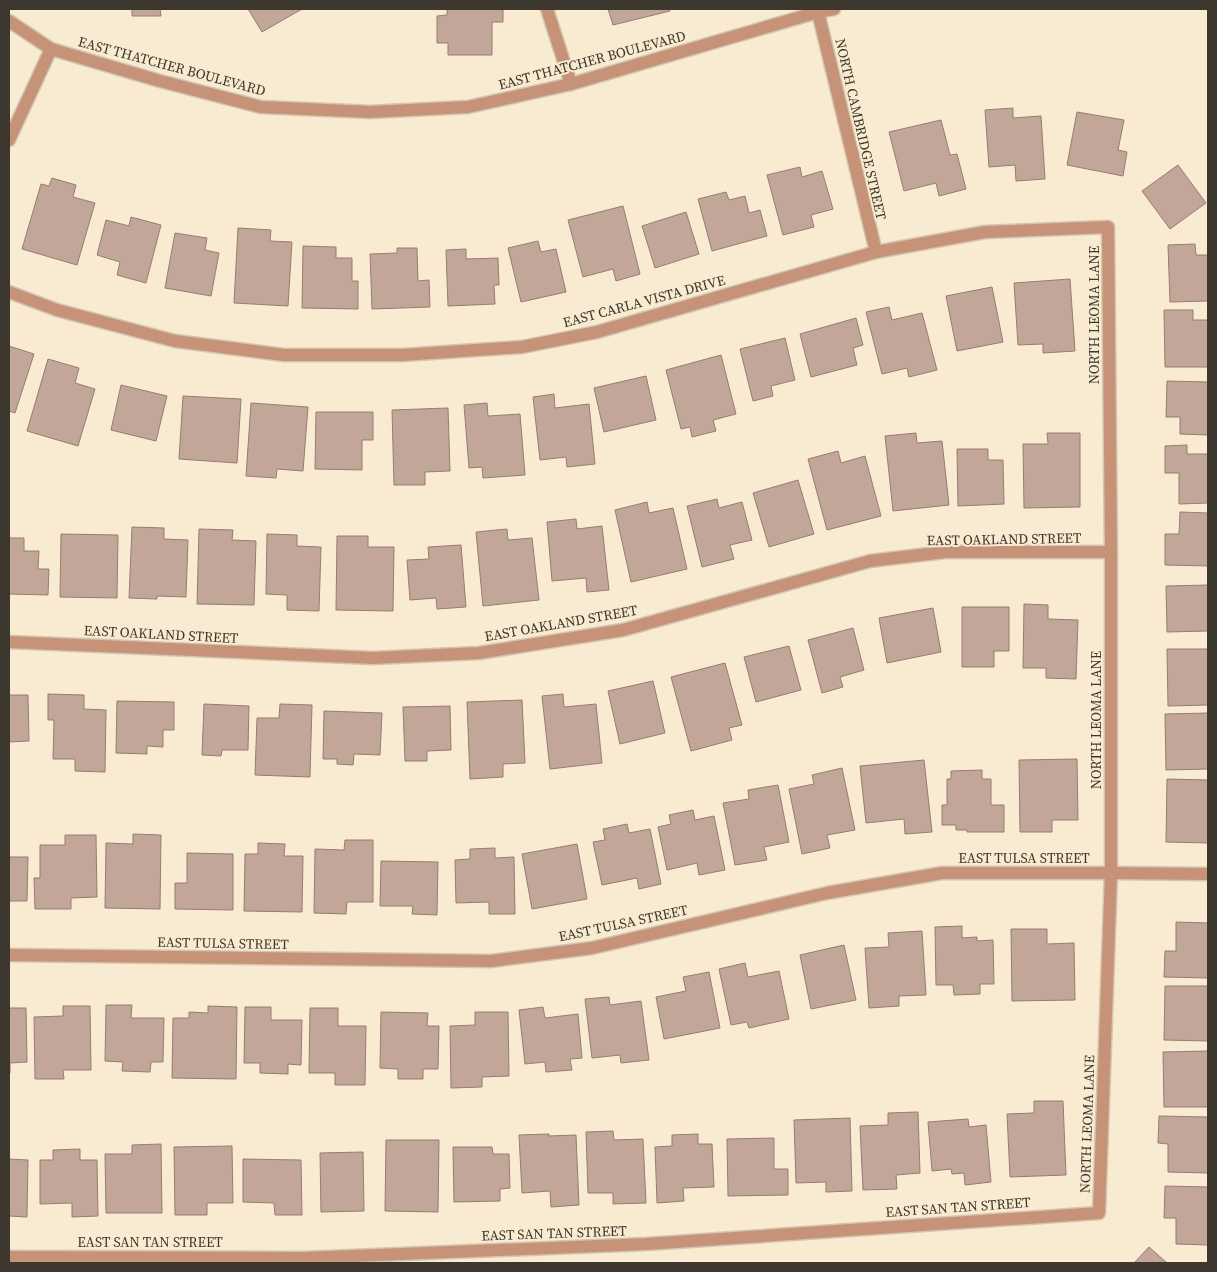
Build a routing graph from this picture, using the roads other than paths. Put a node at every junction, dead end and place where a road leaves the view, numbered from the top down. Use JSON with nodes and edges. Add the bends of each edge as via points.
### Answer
{"nodes":[{"id":1,"x":547,"y":9,"type":"edge"},
{"id":2,"x":834,"y":9,"type":"edge"},
{"id":3,"x":818,"y":12,"type":"junction"},
{"id":4,"x":9,"y":21,"type":"edge"},
{"id":5,"x":51,"y":49,"type":"junction"},
{"id":6,"x":571,"y":84,"type":"junction"},
{"id":7,"x":9,"y":140,"type":"edge"},
{"id":8,"x":1108,"y":227,"type":"joint"},
{"id":9,"x":876,"y":252,"type":"junction"},
{"id":10,"x":9,"y":292,"type":"edge"},
{"id":11,"x":1111,"y":552,"type":"junction"},
{"id":12,"x":9,"y":642,"type":"edge"},
{"id":13,"x":1111,"y":873,"type":"junction"},
{"id":14,"x":1208,"y":874,"type":"edge"},
{"id":15,"x":9,"y":955,"type":"edge"},
{"id":16,"x":1100,"y":1212,"type":"joint"},
{"id":17,"x":9,"y":1256,"type":"edge"}],
"edges":[{"from":1,"to":6,"type":"street"},
{"from":2,"to":3,"type":"street","name":"EAST THATCHER BOULEVARD"},
{"from":3,"to":6,"type":"street","name":"EAST THATCHER BOULEVARD"},
{"from":3,"to":9,"type":"street","name":"NORTH CAMBRIDGE STREET"},
{"from":4,"to":5,"type":"street","name":"EAST THATCHER BOULEVARD"},
{"from":5,"to":6,"type":"street","name":"EAST THATCHER BOULEVARD","via":[[261,107],[370,112],[468,107]]},
{"from":5,"to":7,"type":"street"},
{"from":8,"to":9,"type":"street","name":"EAST CARLA VISTA DRIVE","via":[[985,232]]},
{"from":8,"to":11,"type":"street","name":"NORTH LEOMA LANE"},
{"from":9,"to":10,"type":"street","name":"EAST CARLA VISTA DRIVE","via":[[597,332],[522,347],[402,355],[284,355],[175,341],[57,310]]},
{"from":11,"to":12,"type":"street","name":"EAST OAKLAND STREET","via":[[945,552],[870,561],[623,630],[479,653],[373,658]]},
{"from":11,"to":13,"type":"street","name":"NORTH LEOMA LANE"},
{"from":13,"to":14,"type":"street","name":"EAST TULSA STREET"},
{"from":13,"to":15,"type":"street","name":"EAST TULSA STREET","via":[[942,873],[827,892],[592,948],[491,962]]},
{"from":13,"to":16,"type":"street","name":"NORTH LEOMA LANE"},
{"from":16,"to":17,"type":"street","name":"EAST SAN TAN STREET","via":[[646,1244],[304,1258]]}]}
